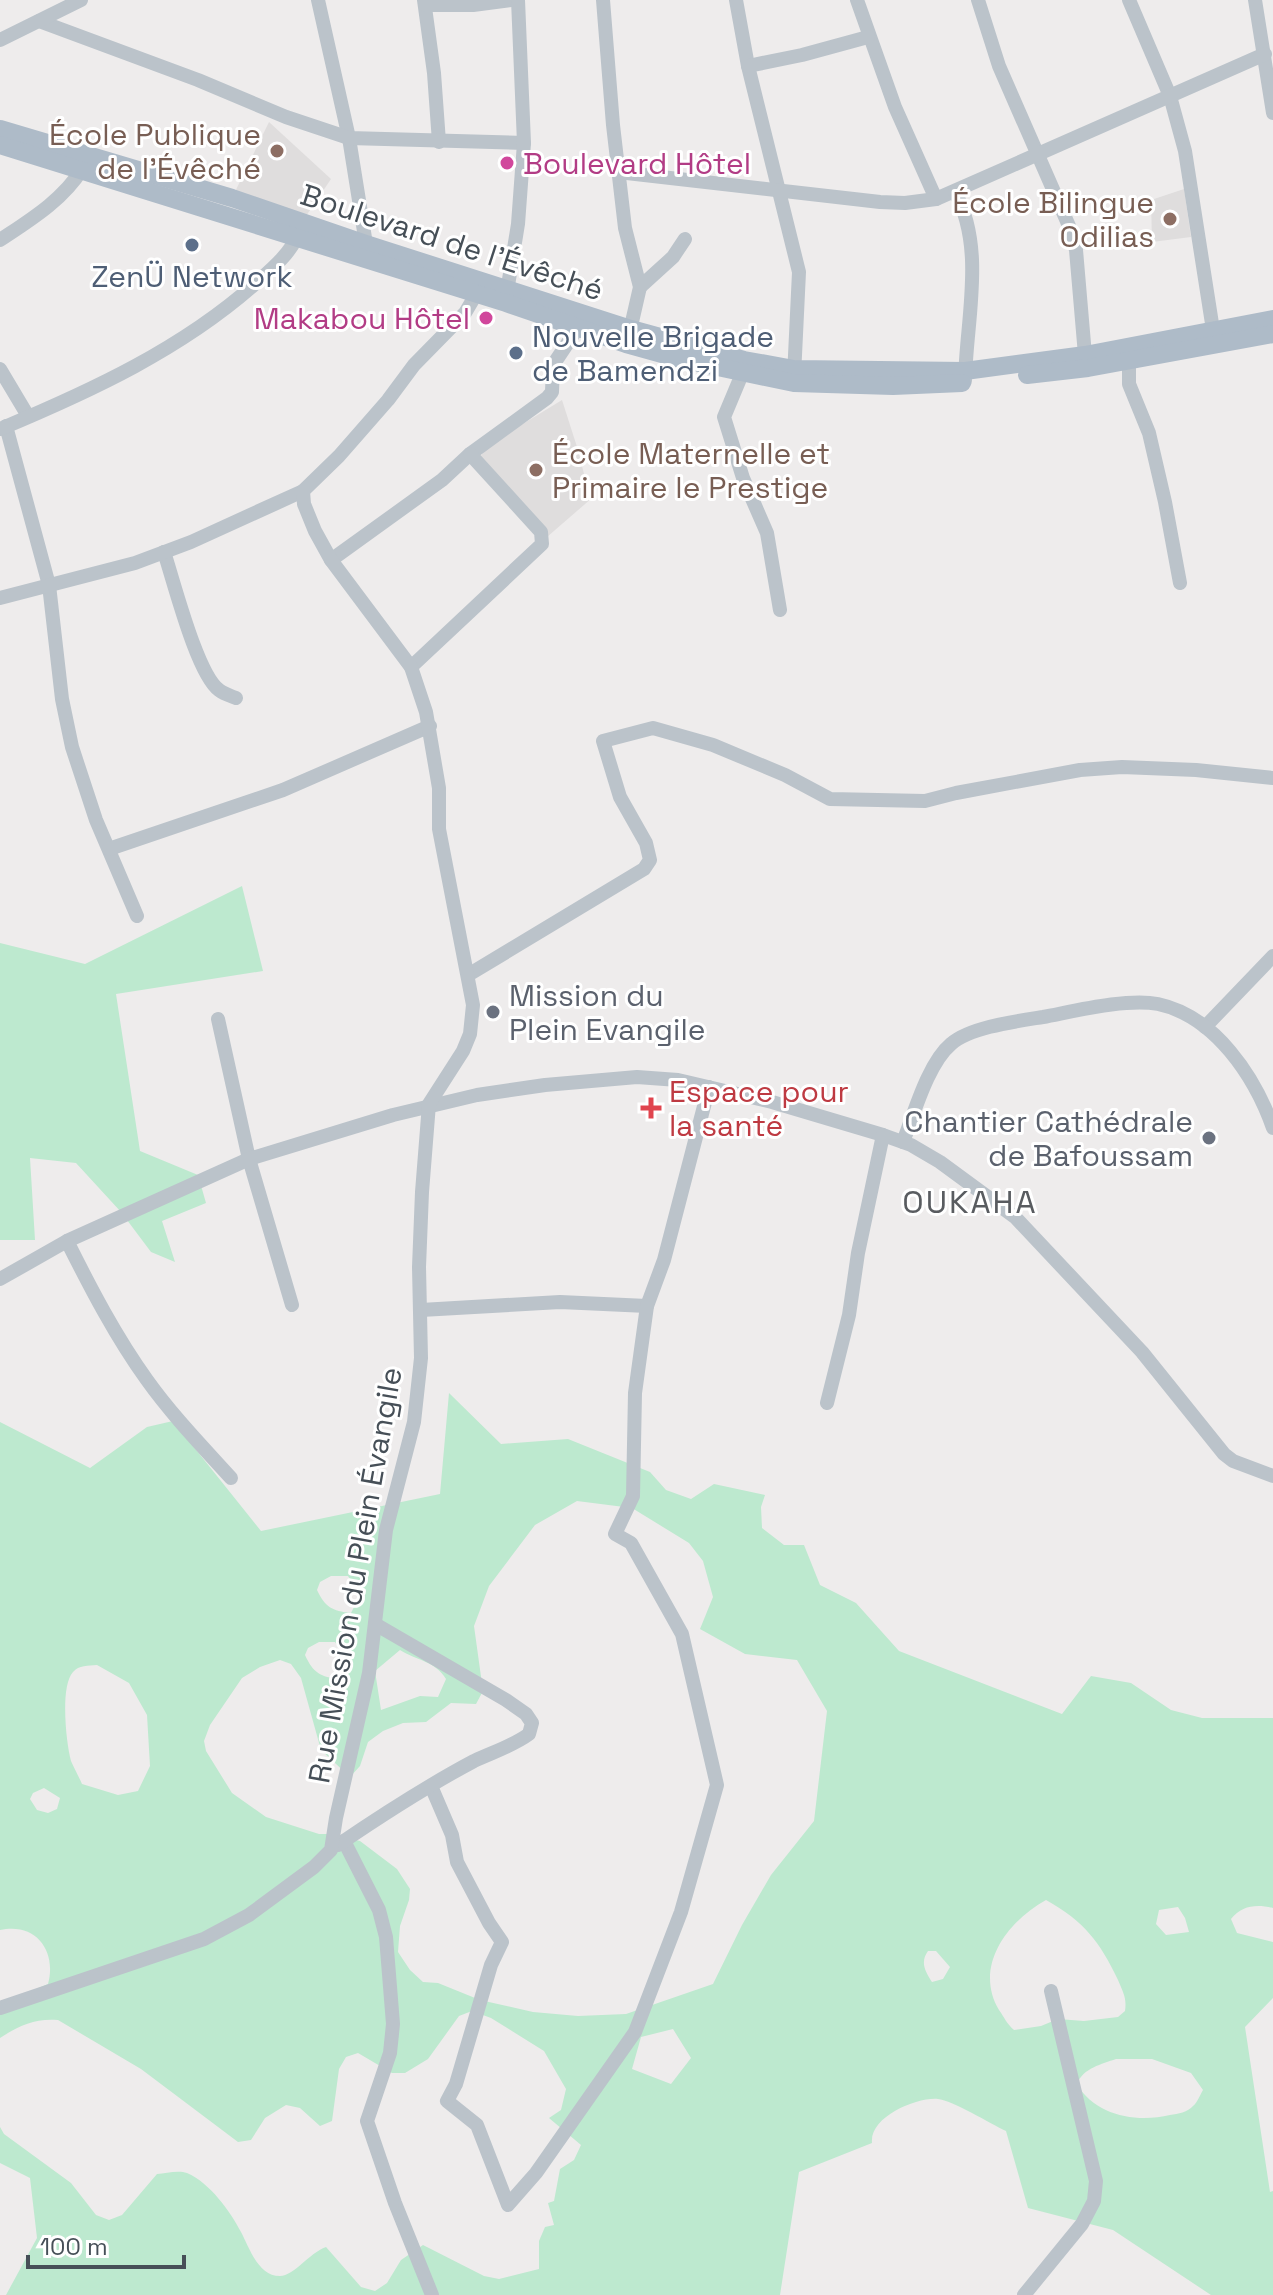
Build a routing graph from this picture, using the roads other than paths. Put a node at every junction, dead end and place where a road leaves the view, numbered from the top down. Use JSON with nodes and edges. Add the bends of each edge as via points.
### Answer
{"nodes":[{"id":1,"x":318,"y":0,"type":"edge"},
{"id":2,"x":511,"y":0,"type":"edge"},
{"id":3,"x":518,"y":0,"type":"edge"},
{"id":4,"x":603,"y":0,"type":"edge"},
{"id":5,"x":736,"y":0,"type":"edge"},
{"id":6,"x":857,"y":0,"type":"edge"},
{"id":7,"x":978,"y":0,"type":"edge"},
{"id":8,"x":1129,"y":0,"type":"edge"},
{"id":9,"x":1255,"y":0,"type":"edge"},
{"id":10,"x":74,"y":2,"type":"edge"},
{"id":11,"x":425,"y":3,"type":"edge"},
{"id":12,"x":39,"y":21,"type":"junction"},
{"id":13,"x":868,"y":37,"type":"junction"},
{"id":14,"x":0,"y":40,"type":"edge"},
{"id":15,"x":1265,"y":54,"type":"junction"},
{"id":16,"x":748,"y":66,"type":"junction"},
{"id":17,"x":1170,"y":96,"type":"junction"},
{"id":18,"x":1273,"y":113,"type":"edge"},
{"id":19,"x":0,"y":129,"type":"edge"},
{"id":20,"x":349,"y":138,"type":"junction"},
{"id":21,"x":439,"y":142,"type":"junction"},
{"id":22,"x":524,"y":143,"type":"junction"},
{"id":23,"x":0,"y":145,"type":"edge"},
{"id":24,"x":1039,"y":155,"type":"junction"},
{"id":25,"x":82,"y":169,"type":"junction"},
{"id":26,"x":618,"y":172,"type":"junction"},
{"id":27,"x":780,"y":191,"type":"junction"},
{"id":28,"x":955,"y":192,"type":"junction"},
{"id":29,"x":936,"y":199,"type":"junction"},
{"id":30,"x":299,"y":231,"type":"junction"},
{"id":31,"x":685,"y":239,"type":"dead end"},
{"id":32,"x":0,"y":240,"type":"edge"},
{"id":33,"x":366,"y":244,"type":"junction"},
{"id":34,"x":480,"y":287,"type":"junction"},
{"id":35,"x":640,"y":287,"type":"junction"},
{"id":36,"x":507,"y":296,"type":"junction"},
{"id":37,"x":1273,"y":319,"type":"edge"},
{"id":38,"x":577,"y":329,"type":"junction"},
{"id":39,"x":1213,"y":330,"type":"junction"},
{"id":40,"x":1273,"y":334,"type":"edge"},
{"id":41,"x":628,"y":337,"type":"junction"},
{"id":42,"x":1085,"y":355,"type":"junction"},
{"id":43,"x":1129,"y":359,"type":"junction"},
{"id":44,"x":0,"y":369,"type":"edge"},
{"id":45,"x":742,"y":374,"type":"junction"},
{"id":46,"x":794,"y":376,"type":"junction"},
{"id":47,"x":965,"y":377,"type":"junction"},
{"id":48,"x":28,"y":416,"type":"junction"},
{"id":49,"x":3,"y":428,"type":"edge"},
{"id":50,"x":470,"y":454,"type":"junction"},
{"id":51,"x":303,"y":491,"type":"junction"},
{"id":52,"x":164,"y":552,"type":"junction"},
{"id":53,"x":331,"y":560,"type":"junction"},
{"id":54,"x":1180,"y":583,"type":"dead end"},
{"id":55,"x":49,"y":585,"type":"junction"},
{"id":56,"x":0,"y":598,"type":"edge"},
{"id":57,"x":780,"y":610,"type":"dead end"},
{"id":58,"x":411,"y":667,"type":"junction"},
{"id":59,"x":236,"y":698,"type":"dead end"},
{"id":60,"x":430,"y":726,"type":"junction"},
{"id":61,"x":1273,"y":778,"type":"edge"},
{"id":62,"x":109,"y":849,"type":"junction"},
{"id":63,"x":137,"y":916,"type":"dead end"},
{"id":64,"x":1273,"y":956,"type":"edge"},
{"id":65,"x":468,"y":975,"type":"junction"},
{"id":66,"x":218,"y":1019,"type":"dead end"},
{"id":67,"x":1205,"y":1027,"type":"junction"},
{"id":68,"x":709,"y":1087,"type":"junction"},
{"id":69,"x":429,"y":1104,"type":"junction"},
{"id":70,"x":1269,"y":1107,"type":"edge"},
{"id":71,"x":1273,"y":1128,"type":"edge"},
{"id":72,"x":883,"y":1135,"type":"junction"},
{"id":73,"x":903,"y":1142,"type":"junction"},
{"id":74,"x":249,"y":1159,"type":"junction"},
{"id":75,"x":67,"y":1241,"type":"junction"},
{"id":76,"x":0,"y":1279,"type":"edge"},
{"id":77,"x":292,"y":1305,"type":"dead end"},
{"id":78,"x":647,"y":1306,"type":"junction"},
{"id":79,"x":421,"y":1310,"type":"junction"},
{"id":80,"x":827,"y":1403,"type":"dead end"},
{"id":81,"x":1273,"y":1476,"type":"edge"},
{"id":82,"x":231,"y":1478,"type":"dead end"},
{"id":83,"x":375,"y":1624,"type":"junction"},
{"id":84,"x":431,"y":1786,"type":"junction"},
{"id":85,"x":337,"y":1845,"type":"junction"},
{"id":86,"x":1051,"y":1991,"type":"dead end"},
{"id":87,"x":0,"y":2008,"type":"edge"},
{"id":88,"x":432,"y":2295,"type":"edge"},
{"id":89,"x":1024,"y":2295,"type":"edge"}],
"edges":[{"from":1,"to":20,"type":"street"},
{"from":2,"to":11,"type":"street"},
{"from":3,"to":22,"type":"street"},
{"from":4,"to":26,"type":"street"},
{"from":5,"to":16,"type":"street"},
{"from":6,"to":13,"type":"street"},
{"from":7,"to":24,"type":"street","via":[[994,54]]},
{"from":8,"to":17,"type":"street"},
{"from":9,"to":15,"type":"street"},
{"from":10,"to":12,"type":"street"},
{"from":11,"to":21,"type":"street"},
{"from":12,"to":14,"type":"street"},
{"from":12,"to":20,"type":"street"},
{"from":13,"to":16,"type":"street"},
{"from":13,"to":29,"type":"street"},
{"from":15,"to":17,"type":"street"},
{"from":15,"to":18,"type":"street"},
{"from":16,"to":27,"type":"street"},
{"from":17,"to":24,"type":"street"},
{"from":17,"to":39,"type":"street","via":[[1185,151]]},
{"from":19,"to":30,"type":"main road","name":"Boulevard de l'Évêché","via":[[232,198]]},
{"from":20,"to":21,"type":"street"},
{"from":20,"to":33,"type":"street"},
{"from":21,"to":22,"type":"street"},
{"from":22,"to":36,"type":"street"},
{"from":23,"to":25,"type":"main road","name":"Boulevard de l'Évêché"},
{"from":24,"to":28,"type":"street"},
{"from":24,"to":42,"type":"street","via":[[1076,250]]},
{"from":25,"to":30,"type":"main road","name":"Boulevard de l'Évêché"},
{"from":25,"to":32,"type":"street","via":[[56,200]]},
{"from":26,"to":27,"type":"street"},
{"from":26,"to":35,"type":"street"},
{"from":27,"to":29,"type":"street","via":[[905,203]]},
{"from":27,"to":46,"type":"street","via":[[799,272]]},
{"from":28,"to":29,"type":"street"},
{"from":28,"to":47,"type":"street","via":[[970,242],[972,298]]},
{"from":30,"to":33,"type":"main road","name":"Boulevard de l'Évêché"},
{"from":30,"to":34,"type":"main road","name":"Boulevard de l'Évêché"},
{"from":30,"to":48,"type":"street","via":[[275,266],[239,298],[159,354]]},
{"from":31,"to":35,"type":"street"},
{"from":33,"to":34,"type":"main road","name":"Boulevard de l'Évêché"},
{"from":34,"to":36,"type":"main road","name":"Boulevard de l'Évêché"},
{"from":34,"to":51,"type":"street","via":[[465,313]]},
{"from":35,"to":41,"type":"street"},
{"from":36,"to":38,"type":"main road","name":"Boulevard de l'Évêché"},
{"from":36,"to":41,"type":"main road","name":"Boulevard de l'Évêché"},
{"from":37,"to":39,"type":"main road","name":"Boulevard de l'Évêché"},
{"from":38,"to":41,"type":"main road","name":"Boulevard de l'Évêché"},
{"from":38,"to":50,"type":"street","via":[[553,365],[547,398]]},
{"from":39,"to":42,"type":"main road","name":"Boulevard de l'Évêché"},
{"from":40,"to":43,"type":"main road","name":"Boulevard de l'Évêché"},
{"from":41,"to":45,"type":"main road","name":"Boulevard de l'Évêché"},
{"from":41,"to":46,"type":"main road","name":"Boulevard de l'Évêché","via":[[744,360]]},
{"from":42,"to":47,"type":"main road","name":"Boulevard de l'Évêché"},
{"from":43,"to":47,"type":"main road","name":"Boulevard de l'Évêché","via":[[1088,368]]},
{"from":43,"to":54,"type":"street","via":[[1129,384],[1149,433]]},
{"from":44,"to":48,"type":"street"},
{"from":45,"to":46,"type":"main road","name":"Boulevard de l'Évêché"},
{"from":45,"to":57,"type":"street","via":[[724,417],[767,533]]},
{"from":46,"to":47,"type":"main road","name":"Boulevard de l'Évêché","via":[[893,386]]},
{"from":48,"to":49,"type":"street"},
{"from":49,"to":55,"type":"street"},
{"from":50,"to":53,"type":"street"},
{"from":50,"to":58,"type":"street","via":[[543,538]]},
{"from":51,"to":52,"type":"street"},
{"from":51,"to":53,"type":"street"},
{"from":52,"to":55,"type":"street"},
{"from":52,"to":59,"type":"street","via":[[210,680]]},
{"from":53,"to":58,"type":"street"},
{"from":55,"to":56,"type":"street"},
{"from":55,"to":62,"type":"street","via":[[72,747]]},
{"from":58,"to":60,"type":"street"},
{"from":60,"to":62,"type":"street","via":[[283,790]]},
{"from":60,"to":65,"type":"street","via":[[439,829]]},
{"from":61,"to":65,"type":"street","via":[[1122,767],[1080,770],[925,801],[830,799],[713,745],[653,728],[603,741],[620,797],[646,843],[650,860],[644,869]]},
{"from":62,"to":63,"type":"street"},
{"from":64,"to":67,"type":"street"},
{"from":65,"to":69,"type":"street","via":[[470,1034]]},
{"from":66,"to":74,"type":"street"},
{"from":67,"to":70,"type":"street"},
{"from":67,"to":73,"type":"street","via":[[1187,1014],[1156,1004],[1106,1005],[974,1033],[951,1043],[938,1059]]},
{"from":68,"to":69,"type":"street","via":[[637,1077]]},
{"from":68,"to":72,"type":"street"},
{"from":68,"to":78,"type":"street"},
{"from":69,"to":74,"type":"street"},
{"from":69,"to":79,"type":"street","name":"Rue Mission du Plein Évangile"},
{"from":70,"to":71,"type":"street"},
{"from":72,"to":73,"type":"street"},
{"from":72,"to":80,"type":"street"},
{"from":73,"to":81,"type":"street","via":[[1015,1217],[1142,1352],[1224,1454]]},
{"from":74,"to":75,"type":"street"},
{"from":74,"to":77,"type":"street"},
{"from":75,"to":76,"type":"street"},
{"from":75,"to":82,"type":"street","via":[[146,1379]]},
{"from":78,"to":79,"type":"street","via":[[560,1302]]},
{"from":78,"to":84,"type":"street","via":[[635,1393],[633,1496],[615,1534],[631,1543],[682,1634],[717,1785],[681,1912],[635,2032],[508,2205],[477,2125],[447,2101],[502,1942],[457,1862],[452,1835]]},
{"from":79,"to":83,"type":"street","name":"Rue Mission du Plein Évangile","via":[[414,1422],[386,1530]]},
{"from":83,"to":84,"type":"street","via":[[506,1700],[532,1723],[521,1740]]},
{"from":83,"to":85,"type":"street","name":"Rue Mission du Plein Évangile","via":[[336,1818]]},
{"from":84,"to":85,"type":"street"},
{"from":85,"to":87,"type":"street","via":[[249,1915],[204,1939]]},
{"from":85,"to":88,"type":"street","via":[[379,1910],[386,1937],[393,2024],[390,2053],[367,2121]]},
{"from":86,"to":89,"type":"street","via":[[1096,2181],[1094,2201],[1082,2224]]}]}
